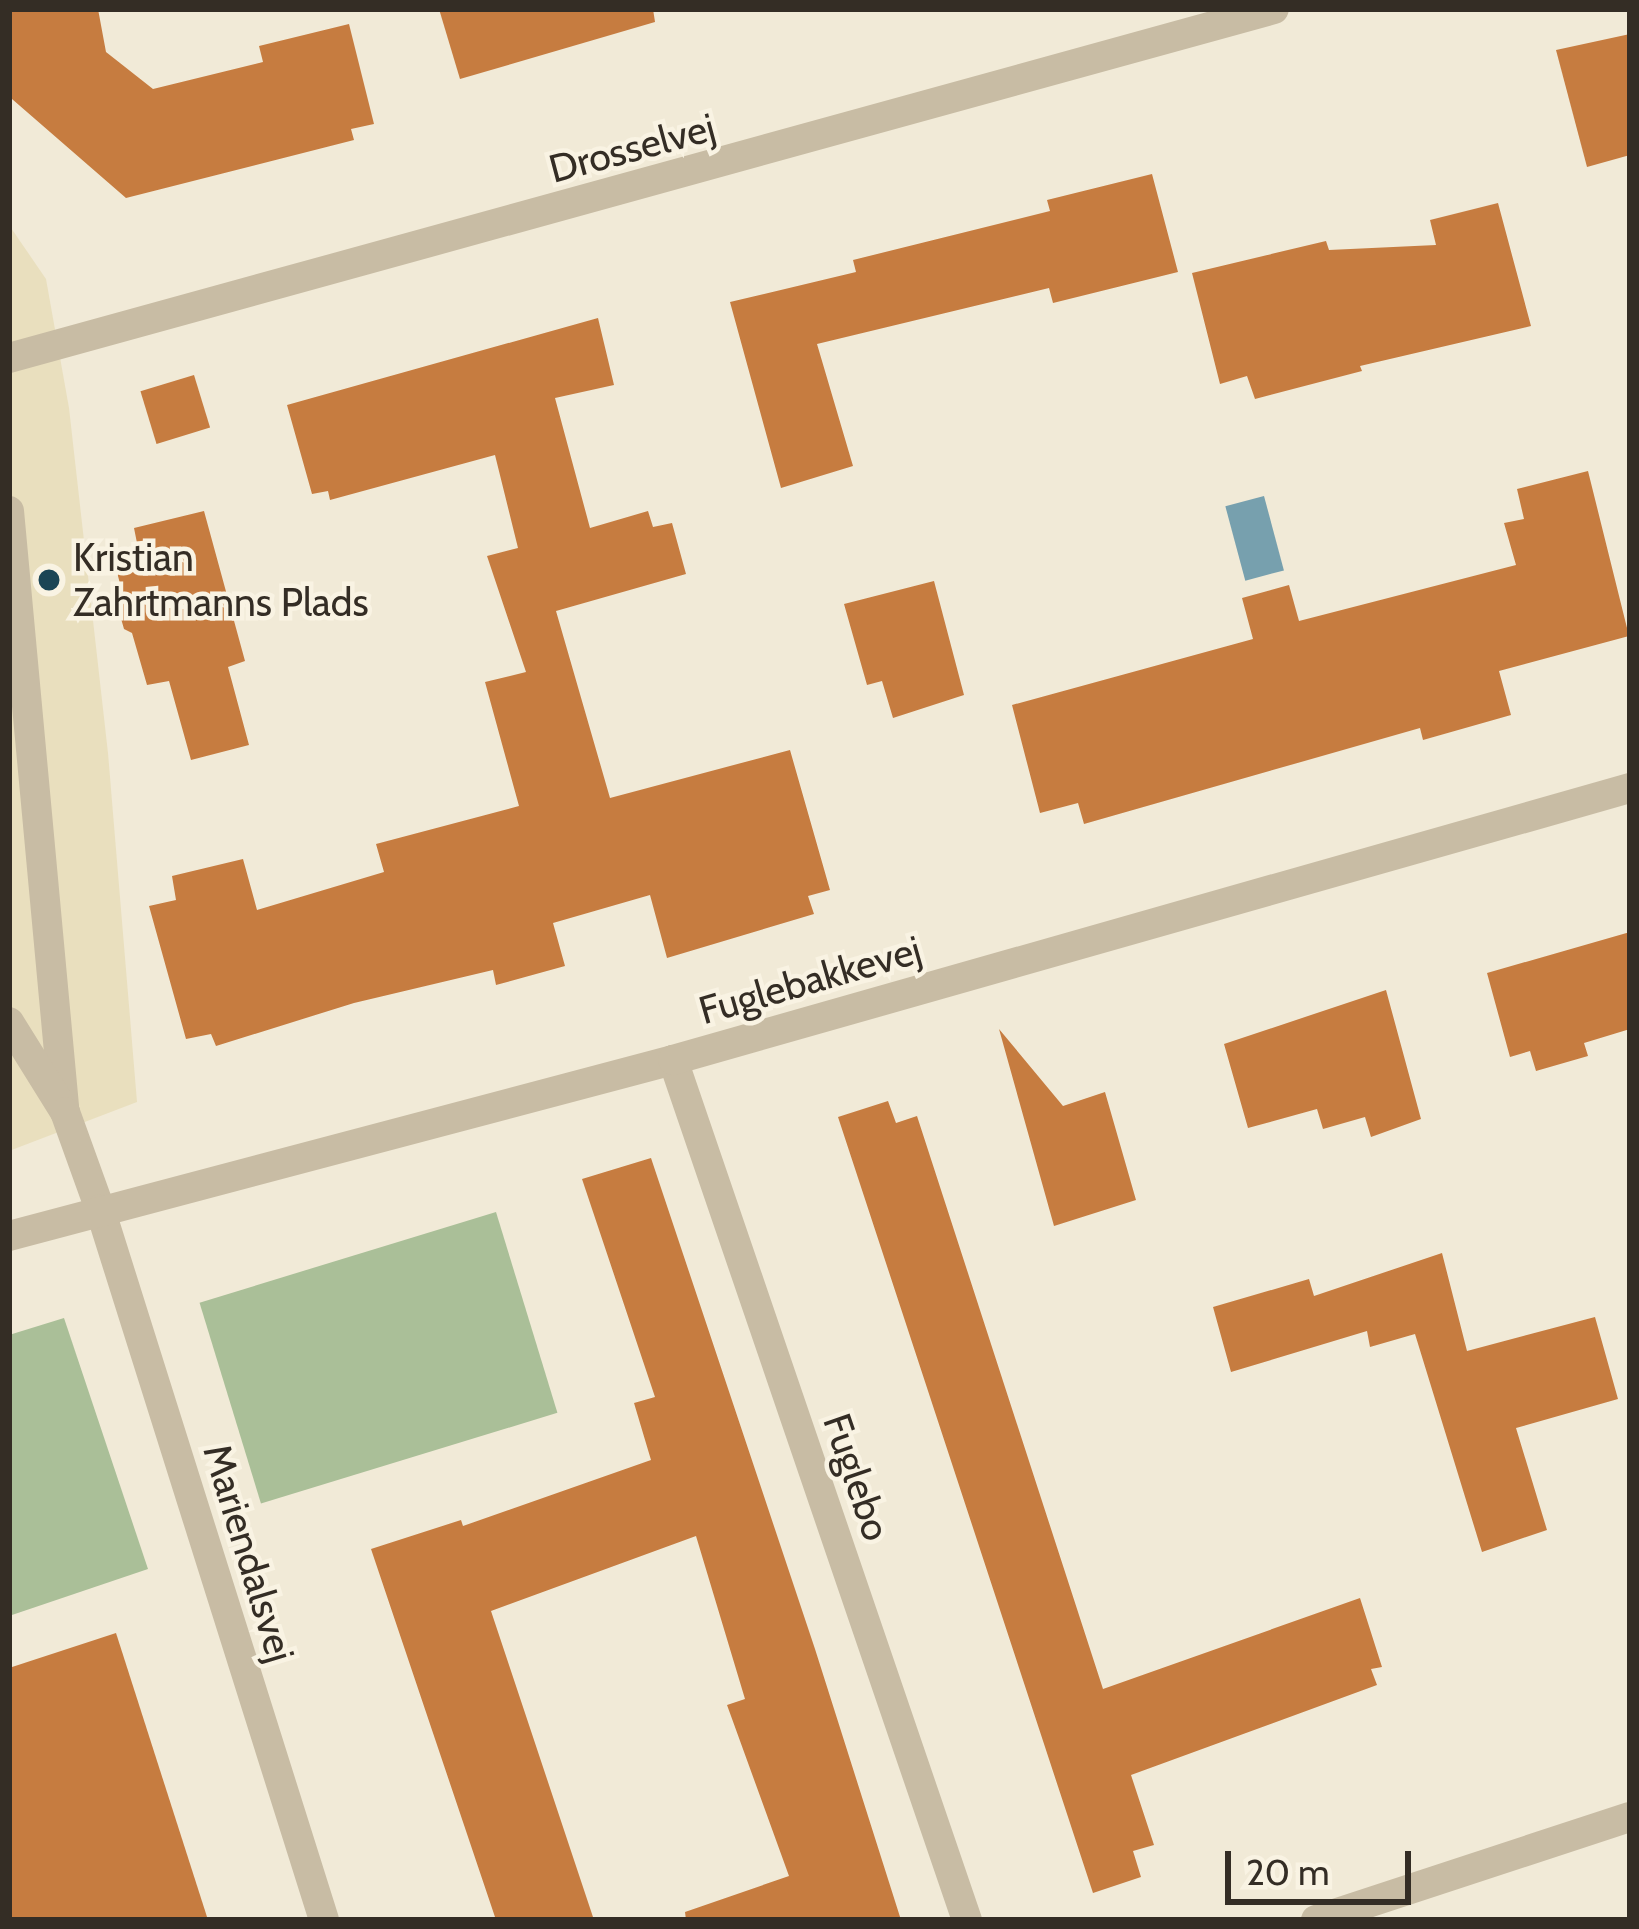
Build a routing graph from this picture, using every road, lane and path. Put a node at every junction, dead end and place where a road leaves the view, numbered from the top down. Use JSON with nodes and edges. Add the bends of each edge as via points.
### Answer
{"nodes":[{"id":1,"x":1274,"y":9,"type":"edge"},
{"id":2,"x":9,"y":358,"type":"edge"},
{"id":3,"x":9,"y":511,"type":"edge"},
{"id":4,"x":1630,"y":788,"type":"edge"},
{"id":5,"x":9,"y":1022,"type":"edge"},
{"id":6,"x":673,"y":1060,"type":"junction"},
{"id":7,"x":65,"y":1112,"type":"junction"},
{"id":8,"x":100,"y":1209,"type":"junction"},
{"id":9,"x":9,"y":1236,"type":"edge"},
{"id":10,"x":1630,"y":1817,"type":"edge"},
{"id":11,"x":324,"y":1920,"type":"edge"},
{"id":12,"x":967,"y":1920,"type":"edge"},
{"id":13,"x":1316,"y":1920,"type":"edge"}],
"edges":[{"from":1,"to":2,"type":"street","name":"Drosselvej"},
{"from":3,"to":7,"type":"street"},
{"from":4,"to":6,"type":"street","name":"Fuglebakkevej"},
{"from":5,"to":7,"type":"street"},
{"from":6,"to":8,"type":"street","name":"Fuglebakkevej"},
{"from":6,"to":12,"type":"street","name":"Fuglebo"},
{"from":7,"to":8,"type":"street"},
{"from":8,"to":9,"type":"street","name":"Fuglebakkevej"},
{"from":8,"to":11,"type":"street","name":"Mariendalsvej"},
{"from":10,"to":13,"type":"street"}]}
